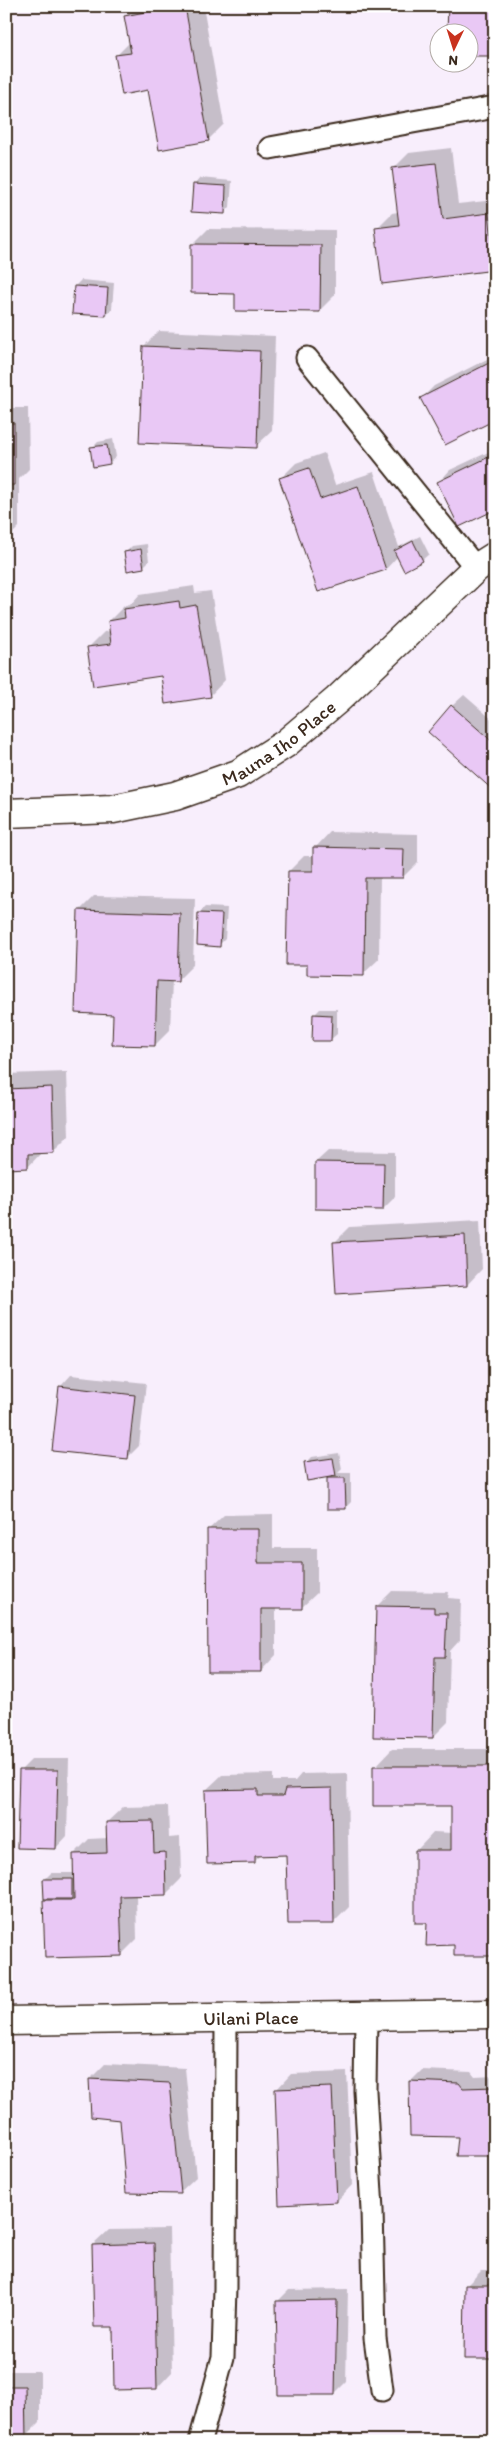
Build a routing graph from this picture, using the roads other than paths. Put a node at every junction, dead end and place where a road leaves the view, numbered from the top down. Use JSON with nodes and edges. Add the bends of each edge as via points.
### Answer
{"nodes":[{"id":1,"x":495,"y":106,"type":"edge"},
{"id":2,"x":270,"y":148,"type":"dead end"},
{"id":3,"x":307,"y":358,"type":"dead end"},
{"id":4,"x":485,"y":562,"type":"edge"},
{"id":5,"x":6,"y":813,"type":"edge"},
{"id":6,"x":495,"y":2014,"type":"edge"},
{"id":7,"x":366,"y":2018,"type":"junction"},
{"id":8,"x":226,"y":2019,"type":"junction"},
{"id":9,"x":6,"y":2021,"type":"edge"},
{"id":10,"x":382,"y":2390,"type":"dead end"},
{"id":11,"x":200,"y":2441,"type":"edge"}],
"edges":[{"from":1,"to":2,"type":"lane"},
{"from":3,"to":4,"type":"lane"},
{"from":4,"to":5,"type":"street","name":"Mauna Iho Place","via":[[337,700],[284,744],[238,774],[175,796],[113,809]]},
{"from":6,"to":7,"type":"street","name":"Uilani Place"},
{"from":7,"to":8,"type":"street","name":"Uilani Place"},
{"from":7,"to":10,"type":"lane","via":[[365,2092],[372,2210],[374,2338]]},
{"from":8,"to":9,"type":"street","name":"Uilani Place"},
{"from":8,"to":11,"type":"lane","via":[[222,2357]]}]}
